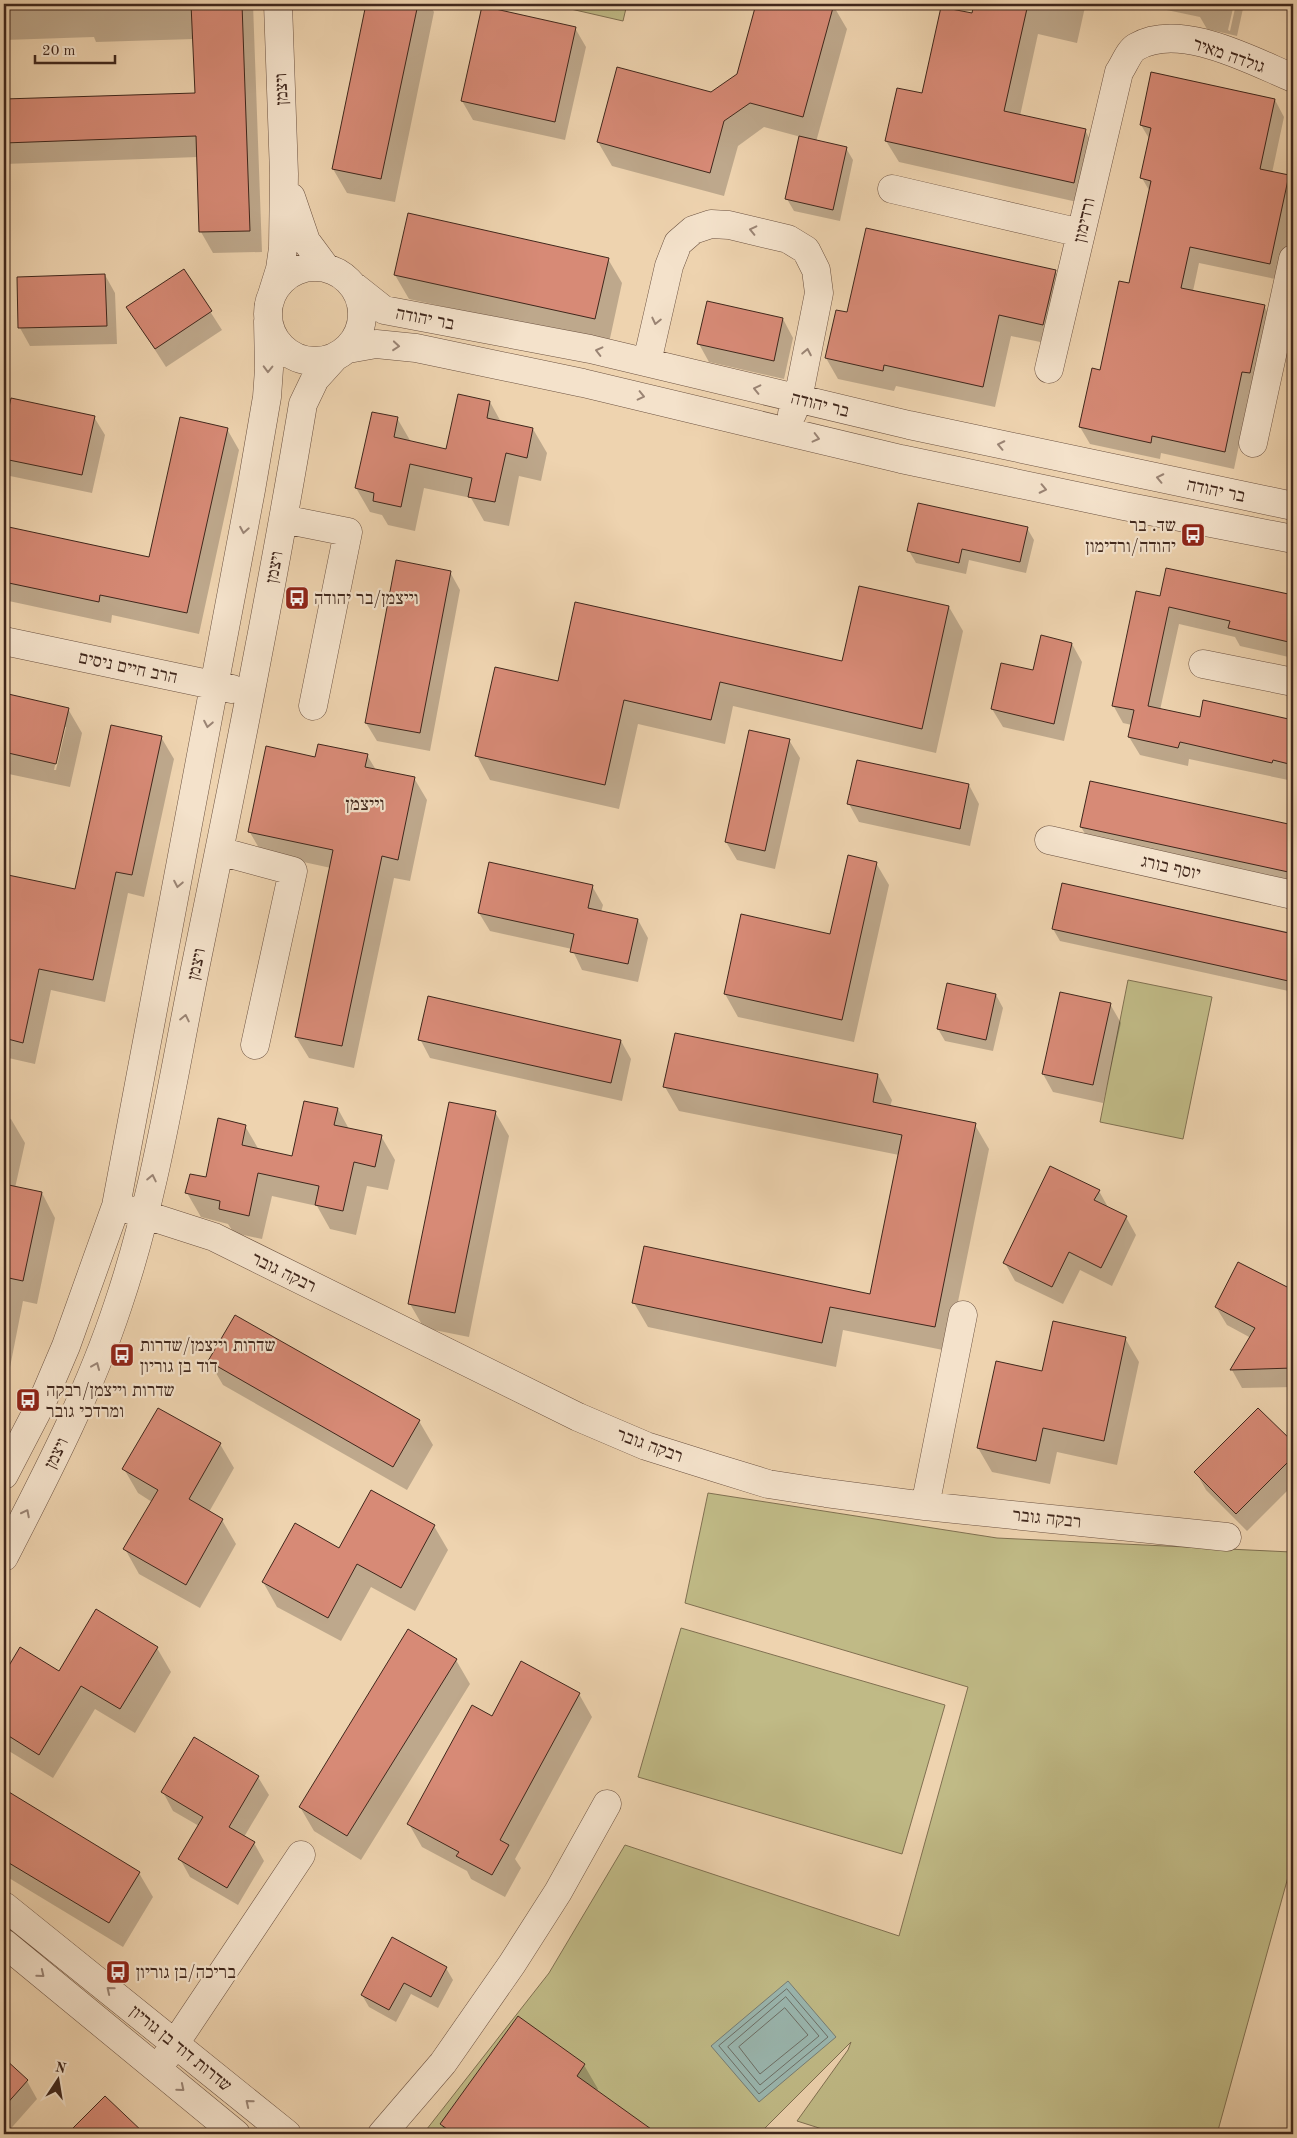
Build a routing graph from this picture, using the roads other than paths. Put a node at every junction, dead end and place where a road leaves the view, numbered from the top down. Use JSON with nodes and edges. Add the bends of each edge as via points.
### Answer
{"nodes":[{"id":1,"x":278,"y":4,"type":"edge"},
{"id":2,"x":1119,"y":72,"type":"joint"},
{"id":3,"x":1293,"y":78,"type":"edge"},
{"id":4,"x":284,"y":174,"type":"junction"},
{"id":5,"x":892,"y":189,"type":"dead end"},
{"id":6,"x":1081,"y":233,"type":"junction"},
{"id":7,"x":1293,"y":259,"type":"edge"},
{"id":8,"x":326,"y":268,"type":"junction"},
{"id":9,"x":355,"y":287,"type":"junction"},
{"id":10,"x":268,"y":312,"type":"junction"},
{"id":11,"x":341,"y":354,"type":"junction"},
{"id":12,"x":647,"y":362,"type":"junction"},
{"id":13,"x":1049,"y":369,"type":"dead end"},
{"id":14,"x":798,"y":398,"type":"junction"},
{"id":15,"x":782,"y":430,"type":"junction"},
{"id":16,"x":1253,"y":443,"type":"dead end"},
{"id":17,"x":1293,"y":506,"type":"edge"},
{"id":18,"x":283,"y":519,"type":"junction"},
{"id":19,"x":1293,"y":539,"type":"edge"},
{"id":20,"x":4,"y":641,"type":"edge"},
{"id":21,"x":1203,"y":664,"type":"dead end"},
{"id":22,"x":1293,"y":682,"type":"edge"},
{"id":23,"x":216,"y":686,"type":"junction"},
{"id":24,"x":252,"y":693,"type":"junction"},
{"id":25,"x":313,"y":706,"type":"dead end"},
{"id":26,"x":1049,"y":840,"type":"dead end"},
{"id":27,"x":219,"y":851,"type":"junction"},
{"id":28,"x":1293,"y":895,"type":"edge"},
{"id":29,"x":255,"y":1046,"type":"dead end"},
{"id":30,"x":116,"y":1206,"type":"junction"},
{"id":31,"x":144,"y":1214,"type":"junction"},
{"id":32,"x":963,"y":1316,"type":"dead end"},
{"id":33,"x":4,"y":1475,"type":"edge"},
{"id":34,"x":925,"y":1506,"type":"junction"},
{"id":35,"x":1227,"y":1537,"type":"dead end"},
{"id":36,"x":4,"y":1557,"type":"edge"},
{"id":37,"x":606,"y":1804,"type":"dead end"},
{"id":38,"x":301,"y":1854,"type":"dead end"},
{"id":39,"x":4,"y":1906,"type":"edge"},
{"id":40,"x":4,"y":1943,"type":"edge"},
{"id":41,"x":176,"y":2043,"type":"junction"},
{"id":42,"x":157,"y":2068,"type":"junction"},
{"id":43,"x":236,"y":2134,"type":"edge"},
{"id":44,"x":287,"y":2134,"type":"edge"},
{"id":45,"x":382,"y":2134,"type":"edge"}],
"edges":[{"from":1,"to":4,"type":"street","name":"ויצמן"},
{"from":2,"to":3,"type":"street","name":"גולדה מאיר","via":[[1135,47],[1160,38],[1192,40]]},
{"from":2,"to":6,"type":"street","name":"ורדימון"},
{"from":4,"to":8,"type":"street","name":"ויצמן","via":[[306,241]]},
{"from":4,"to":10,"type":"street","name":"ויצמן","via":[[283,248]]},
{"from":5,"to":6,"type":"street"},
{"from":6,"to":13,"type":"street","name":"ורדימון"},
{"from":7,"to":16,"type":"street"},
{"from":8,"to":9,"type":"street","via":[[343,275]]},
{"from":8,"to":10,"type":"street","via":[[309,267],[293,272],[280,282]]},
{"from":9,"to":11,"type":"street","via":[[363,319],[358,336]]},
{"from":12,"to":9,"type":"street","name":"בר יהודה","one_way":true,"via":[[384,310]]},
{"from":10,"to":11,"type":"street","via":[[273,336],[283,350],[301,360],[318,362]]},
{"from":10,"to":23,"type":"street","name":"ויצמן","one_way":true,"via":[[267,398]]},
{"from":11,"to":15,"type":"street","name":"בר יהודה","one_way":true,"via":[[376,344],[416,348]]},
{"from":11,"to":18,"type":"street","name":"ויצמן","via":[[315,379],[303,404]]},
{"from":14,"to":12,"type":"street","name":"בר יהודה","one_way":true},
{"from":14,"to":12,"type":"street","one_way":true,"via":[[819,294],[816,270],[806,250],[788,239],[711,224],[693,230],[678,243],[669,266]]},
{"from":14,"to":15,"type":"street","via":[[792,416]]},
{"from":17,"to":14,"type":"street","name":"בר יהודה","one_way":true,"via":[[909,425]]},
{"from":15,"to":19,"type":"street","name":"בר יהודה","one_way":true,"via":[[901,459]]},
{"from":18,"to":24,"type":"street","name":"ויצמן"},
{"from":18,"to":25,"type":"street","via":[[348,532]]},
{"from":20,"to":23,"type":"street","name":"הרב חיים ניסים"},
{"from":21,"to":22,"type":"street"},
{"from":23,"to":24,"type":"street","name":"הרב חיים ניסים"},
{"from":23,"to":30,"type":"street","name":"ויצמן","one_way":true},
{"from":24,"to":27,"type":"street","name":"ויצמן"},
{"from":26,"to":28,"type":"street","name":"יוסף בורג"},
{"from":27,"to":29,"type":"street","via":[[293,871]]},
{"from":31,"to":27,"type":"street","name":"ויצמן","one_way":true},
{"from":30,"to":31,"type":"street","name":"רבקה גובר"},
{"from":30,"to":33,"type":"street","name":"ויצמן","via":[[66,1346],[43,1400]]},
{"from":31,"to":34,"type":"street","name":"רבקה גובר","via":[[214,1237],[578,1417],[646,1446],[768,1484]]},
{"from":36,"to":31,"type":"street","name":"ויצמן","one_way":true,"via":[[76,1413],[100,1356],[119,1304]]},
{"from":32,"to":34,"type":"street"},
{"from":34,"to":35,"type":"street","name":"רבקה גובר"},
{"from":37,"to":45,"type":"street","via":[[558,1892],[512,1964],[442,2063]]},
{"from":38,"to":41,"type":"street"},
{"from":41,"to":39,"type":"street","name":"שדרות דוד בן גוריון","one_way":true},
{"from":40,"to":42,"type":"street","name":"שדרות דוד בן גוריון","one_way":true},
{"from":41,"to":42,"type":"street"},
{"from":44,"to":41,"type":"street","name":"שדרות דוד בן גוריון","one_way":true},
{"from":42,"to":43,"type":"street","name":"שדרות דוד בן גוריון","one_way":true}]}
